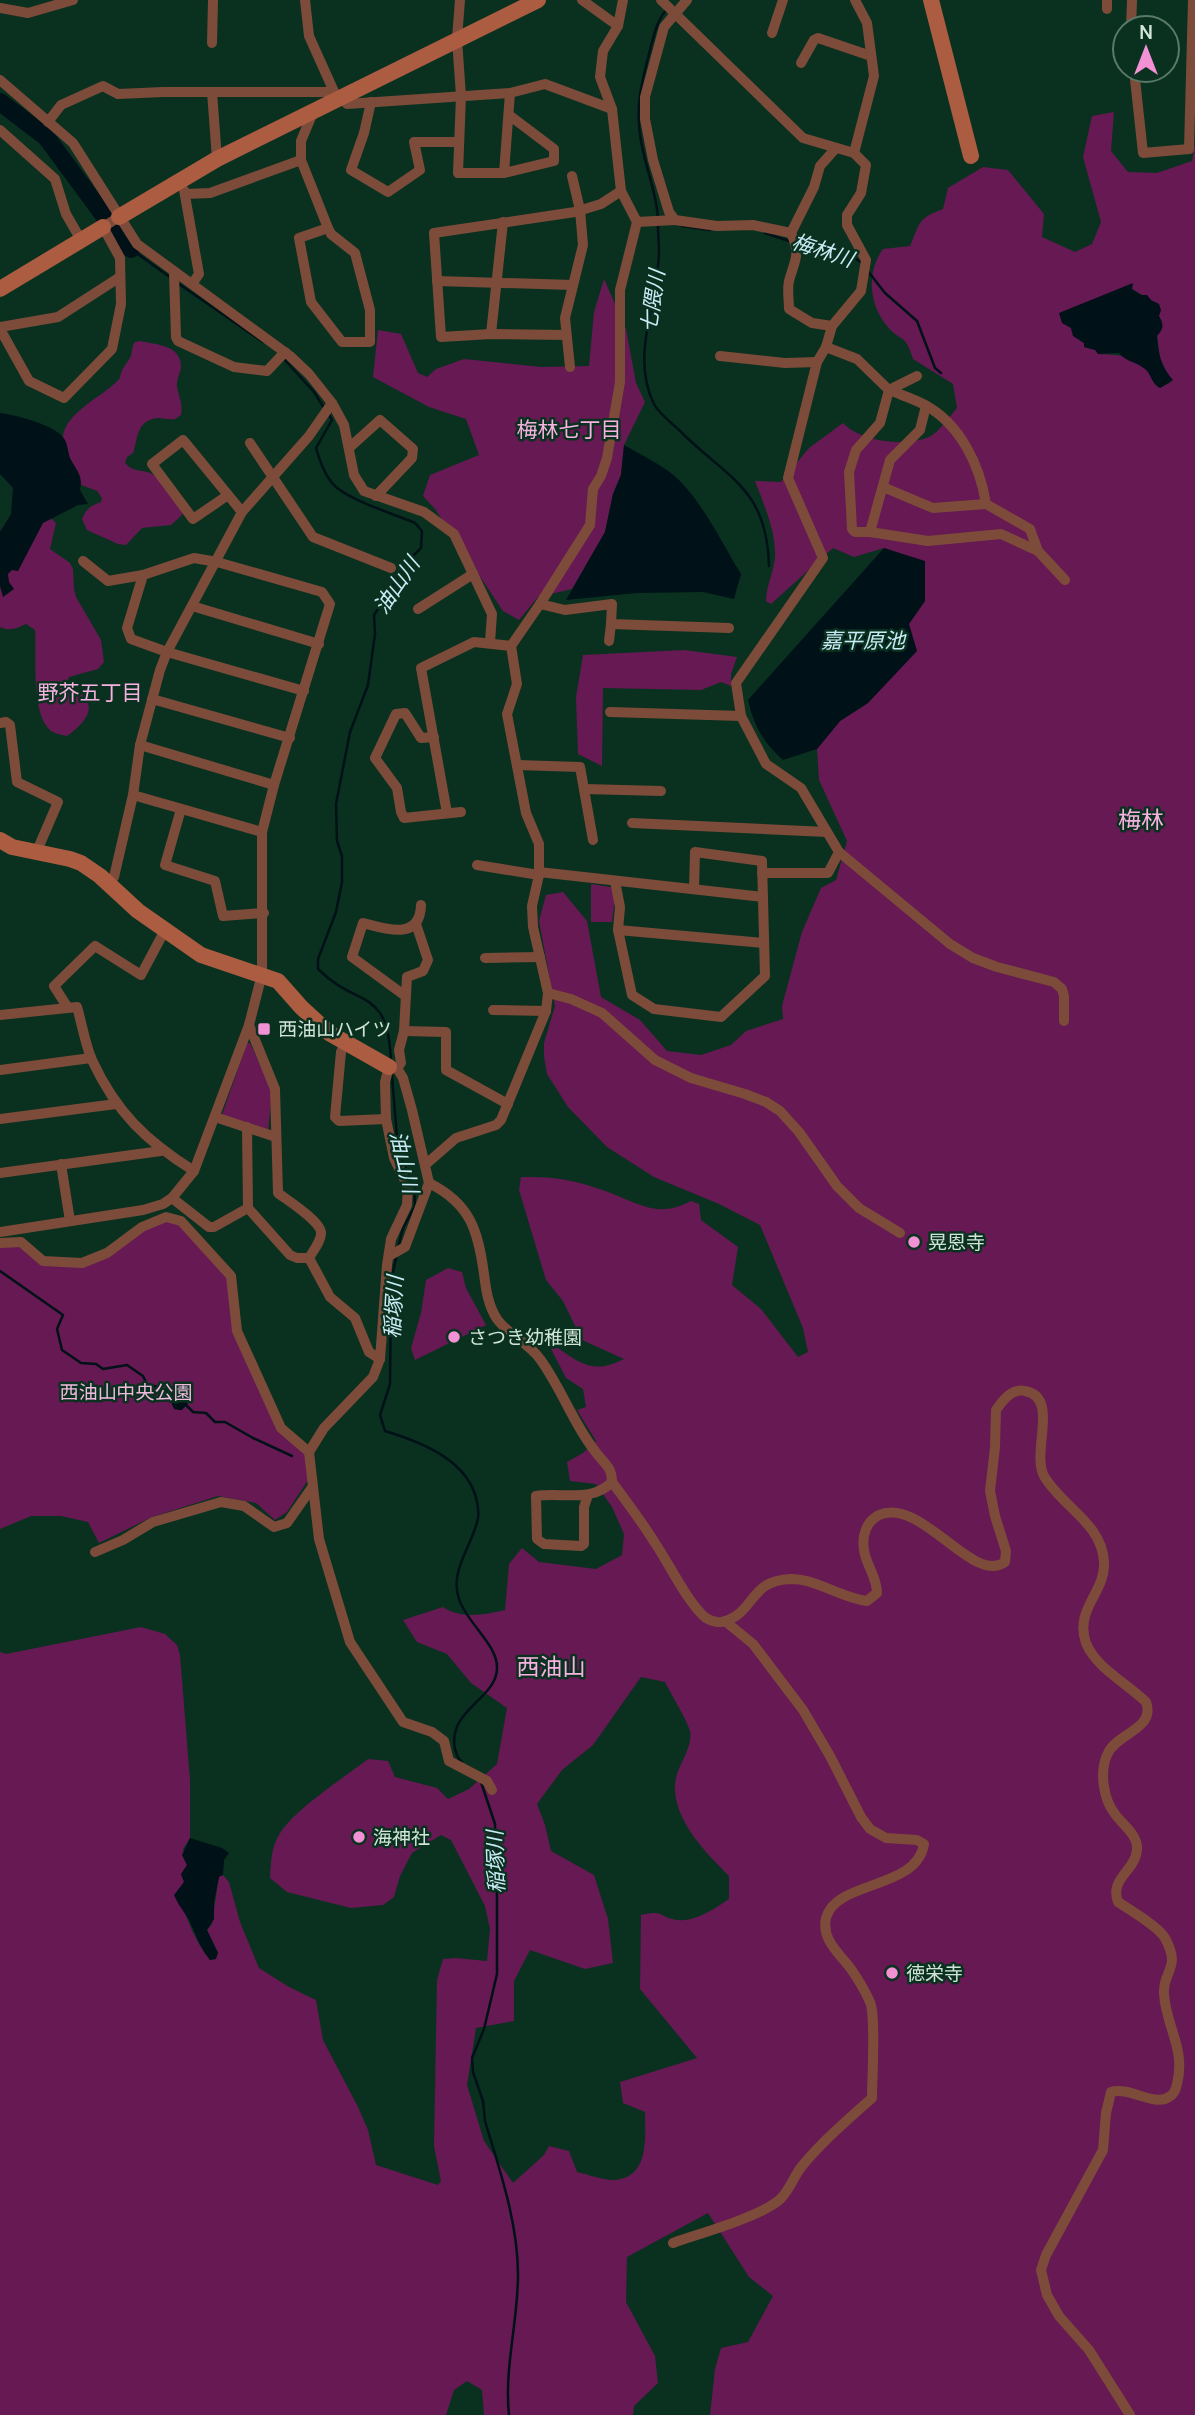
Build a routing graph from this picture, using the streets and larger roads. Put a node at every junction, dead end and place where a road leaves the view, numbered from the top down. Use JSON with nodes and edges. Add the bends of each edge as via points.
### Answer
{"nodes":[{"id":1,"x":73,"y":0,"type":"edge"},
{"id":2,"x":213,"y":0,"type":"edge"},
{"id":3,"x":305,"y":0,"type":"edge"},
{"id":4,"x":460,"y":0,"type":"edge"},
{"id":5,"x":538,"y":0,"type":"edge"},
{"id":6,"x":582,"y":0,"type":"edge"},
{"id":7,"x":623,"y":0,"type":"edge"},
{"id":8,"x":687,"y":0,"type":"edge"},
{"id":9,"x":783,"y":0,"type":"edge"},
{"id":10,"x":855,"y":0,"type":"edge"},
{"id":11,"x":931,"y":0,"type":"edge"},
{"id":12,"x":1193,"y":0,"type":"edge"},
{"id":13,"x":662,"y":1,"type":"edge"},
{"id":14,"x":0,"y":8,"type":"edge"},
{"id":15,"x":674,"y":13,"type":"junction"},
{"id":16,"x":618,"y":26,"type":"junction"},
{"id":17,"x":772,"y":33,"type":"dead end"},
{"id":18,"x":457,"y":40,"type":"junction"},
{"id":19,"x":212,"y":43,"type":"dead end"},
{"id":20,"x":871,"y":56,"type":"junction"},
{"id":21,"x":801,"y":63,"type":"dead end"},
{"id":22,"x":0,"y":80,"type":"edge"},
{"id":23,"x":1135,"y":84,"type":"edge"},
{"id":24,"x":212,"y":92,"type":"junction"},
{"id":25,"x":510,"y":93,"type":"junction"},
{"id":26,"x":338,"y":96,"type":"junction"},
{"id":27,"x":461,"y":96,"type":"junction"},
{"id":28,"x":371,"y":102,"type":"junction"},
{"id":29,"x":612,"y":109,"type":"junction"},
{"id":30,"x":314,"y":110,"type":"junction"},
{"id":31,"x":509,"y":115,"type":"junction"},
{"id":32,"x":48,"y":122,"type":"junction"},
{"id":33,"x":0,"y":130,"type":"edge"},
{"id":34,"x":459,"y":142,"type":"junction"},
{"id":35,"x":836,"y":148,"type":"junction"},
{"id":36,"x":855,"y":153,"type":"junction"},
{"id":37,"x":971,"y":156,"type":"dead end"},
{"id":38,"x":217,"y":159,"type":"junction"},
{"id":39,"x":301,"y":160,"type":"junction"},
{"id":40,"x":504,"y":173,"type":"junction"},
{"id":41,"x":572,"y":176,"type":"dead end"},
{"id":42,"x":183,"y":188,"type":"junction"},
{"id":43,"x":621,"y":191,"type":"junction"},
{"id":44,"x":580,"y":210,"type":"junction"},
{"id":45,"x":119,"y":217,"type":"junction"},
{"id":46,"x":675,"y":220,"type":"junction"},
{"id":47,"x":503,"y":222,"type":"junction"},
{"id":48,"x":637,"y":222,"type":"junction"},
{"id":49,"x":103,"y":227,"type":"junction"},
{"id":50,"x":328,"y":228,"type":"junction"},
{"id":51,"x":792,"y":235,"type":"junction"},
{"id":52,"x":81,"y":240,"type":"junction"},
{"id":53,"x":174,"y":272,"type":"junction"},
{"id":54,"x":120,"y":277,"type":"junction"},
{"id":55,"x":437,"y":281,"type":"junction"},
{"id":56,"x":498,"y":282,"type":"junction"},
{"id":57,"x":192,"y":284,"type":"junction"},
{"id":58,"x":573,"y":285,"type":"junction"},
{"id":59,"x":0,"y":289,"type":"edge"},
{"id":60,"x":832,"y":326,"type":"junction"},
{"id":61,"x":0,"y":328,"type":"edge"},
{"id":62,"x":491,"y":334,"type":"junction"},
{"id":63,"x":566,"y":335,"type":"junction"},
{"id":64,"x":370,"y":342,"type":"junction"},
{"id":65,"x":826,"y":347,"type":"junction"},
{"id":66,"x":282,"y":355,"type":"junction"},
{"id":67,"x":371,"y":356,"type":"dead end"},
{"id":68,"x":720,"y":356,"type":"dead end"},
{"id":69,"x":817,"y":362,"type":"junction"},
{"id":70,"x":570,"y":367,"type":"dead end"},
{"id":71,"x":917,"y":376,"type":"dead end"},
{"id":72,"x":889,"y":390,"type":"junction"},
{"id":73,"x":332,"y":403,"type":"junction"},
{"id":74,"x":926,"y":406,"type":"junction"},
{"id":75,"x":250,"y":443,"type":"dead end"},
{"id":76,"x":349,"y":449,"type":"junction"},
{"id":77,"x":271,"y":476,"type":"junction"},
{"id":78,"x":883,"y":487,"type":"junction"},
{"id":79,"x":228,"y":495,"type":"junction"},
{"id":80,"x":376,"y":496,"type":"junction"},
{"id":81,"x":986,"y":503,"type":"junction"},
{"id":82,"x":242,"y":512,"type":"junction"},
{"id":83,"x":870,"y":532,"type":"junction"},
{"id":84,"x":1038,"y":551,"type":"junction"},
{"id":85,"x":83,"y":561,"type":"dead end"},
{"id":86,"x":216,"y":562,"type":"junction"},
{"id":87,"x":391,"y":568,"type":"dead end"},
{"id":88,"x":473,"y":574,"type":"junction"},
{"id":89,"x":143,"y":575,"type":"junction"},
{"id":90,"x":1065,"y":580,"type":"dead end"},
{"id":91,"x":540,"y":604,"type":"junction"},
{"id":92,"x":191,"y":607,"type":"junction"},
{"id":93,"x":418,"y":609,"type":"dead end"},
{"id":94,"x":611,"y":624,"type":"junction"},
{"id":95,"x":729,"y":628,"type":"dead end"},
{"id":96,"x":610,"y":641,"type":"dead end"},
{"id":97,"x":490,"y":642,"type":"junction"},
{"id":98,"x":319,"y":644,"type":"junction"},
{"id":99,"x":511,"y":646,"type":"junction"},
{"id":100,"x":167,"y":652,"type":"junction"},
{"id":101,"x":304,"y":691,"type":"junction"},
{"id":102,"x":152,"y":699,"type":"junction"},
{"id":103,"x":610,"y":712,"type":"dead end"},
{"id":104,"x":741,"y":716,"type":"junction"},
{"id":105,"x":0,"y":723,"type":"edge"},
{"id":106,"x":434,"y":737,"type":"junction"},
{"id":107,"x":290,"y":738,"type":"junction"},
{"id":108,"x":140,"y":745,"type":"junction"},
{"id":109,"x":517,"y":765,"type":"junction"},
{"id":110,"x":274,"y":785,"type":"junction"},
{"id":111,"x":584,"y":789,"type":"junction"},
{"id":112,"x":661,"y":791,"type":"dead end"},
{"id":113,"x":133,"y":795,"type":"junction"},
{"id":114,"x":181,"y":809,"type":"junction"},
{"id":115,"x":461,"y":812,"type":"dead end"},
{"id":116,"x":447,"y":813,"type":"junction"},
{"id":117,"x":632,"y":823,"type":"dead end"},
{"id":118,"x":262,"y":832,"type":"junction"},
{"id":119,"x":827,"y":832,"type":"junction"},
{"id":120,"x":593,"y":840,"type":"dead end"},
{"id":121,"x":0,"y":841,"type":"edge"},
{"id":122,"x":839,"y":852,"type":"junction"},
{"id":123,"x":36,"y":853,"type":"junction"},
{"id":124,"x":477,"y":865,"type":"dead end"},
{"id":125,"x":762,"y":873,"type":"junction"},
{"id":126,"x":539,"y":874,"type":"junction"},
{"id":127,"x":615,"y":881,"type":"junction"},
{"id":128,"x":107,"y":883,"type":"junction"},
{"id":129,"x":694,"y":889,"type":"junction"},
{"id":130,"x":764,"y":897,"type":"junction"},
{"id":131,"x":421,"y":905,"type":"dead end"},
{"id":132,"x":264,"y":914,"type":"junction"},
{"id":133,"x":416,"y":924,"type":"junction"},
{"id":134,"x":165,"y":930,"type":"junction"},
{"id":135,"x":618,"y":930,"type":"junction"},
{"id":136,"x":764,"y":943,"type":"junction"},
{"id":137,"x":540,"y":957,"type":"junction"},
{"id":138,"x":485,"y":958,"type":"dead end"},
{"id":139,"x":262,"y":974,"type":"junction"},
{"id":140,"x":548,"y":993,"type":"junction"},
{"id":141,"x":404,"y":995,"type":"junction"},
{"id":142,"x":68,"y":1008,"type":"junction"},
{"id":143,"x":493,"y":1010,"type":"dead end"},
{"id":144,"x":546,"y":1011,"type":"junction"},
{"id":145,"x":0,"y":1015,"type":"edge"},
{"id":146,"x":1064,"y":1021,"type":"dead end"},
{"id":147,"x":249,"y":1025,"type":"junction"},
{"id":148,"x":404,"y":1031,"type":"junction"},
{"id":149,"x":345,"y":1044,"type":"junction"},
{"id":150,"x":92,"y":1058,"type":"junction"},
{"id":151,"x":393,"y":1068,"type":"junction"},
{"id":152,"x":0,"y":1070,"type":"edge"},
{"id":153,"x":116,"y":1104,"type":"junction"},
{"id":154,"x":508,"y":1104,"type":"junction"},
{"id":155,"x":215,"y":1117,"type":"junction"},
{"id":156,"x":0,"y":1119,"type":"edge"},
{"id":157,"x":386,"y":1119,"type":"junction"},
{"id":158,"x":247,"y":1127,"type":"junction"},
{"id":159,"x":276,"y":1137,"type":"junction"},
{"id":160,"x":161,"y":1150,"type":"junction"},
{"id":161,"x":61,"y":1164,"type":"junction"},
{"id":162,"x":425,"y":1165,"type":"junction"},
{"id":163,"x":194,"y":1171,"type":"junction"},
{"id":164,"x":0,"y":1172,"type":"edge"},
{"id":165,"x":429,"y":1183,"type":"junction"},
{"id":166,"x":172,"y":1198,"type":"junction"},
{"id":167,"x":248,"y":1208,"type":"junction"},
{"id":168,"x":69,"y":1221,"type":"junction"},
{"id":169,"x":0,"y":1232,"type":"edge"},
{"id":170,"x":900,"y":1233,"type":"dead end"},
{"id":171,"x":0,"y":1243,"type":"edge"},
{"id":172,"x":389,"y":1256,"type":"junction"},
{"id":173,"x":309,"y":1258,"type":"junction"},
{"id":174,"x":380,"y":1359,"type":"junction"},
{"id":175,"x":309,"y":1452,"type":"junction"},
{"id":176,"x":612,"y":1482,"type":"junction"},
{"id":177,"x":313,"y":1486,"type":"junction"},
{"id":178,"x":588,"y":1495,"type":"junction"},
{"id":179,"x":95,"y":1552,"type":"dead end"},
{"id":180,"x":725,"y":1621,"type":"junction"},
{"id":181,"x":490,"y":1786,"type":"dead end"},
{"id":182,"x":673,"y":2243,"type":"dead end"},
{"id":183,"x":1130,"y":2415,"type":"edge"}],
"edges":[{"from":1,"to":14,"type":"street","via":[[28,13]]},
{"from":2,"to":19,"type":"street"},
{"from":3,"to":26,"type":"street","via":[[309,36]]},
{"from":4,"to":18,"type":"street"},
{"from":5,"to":18,"type":"street"},
{"from":6,"to":16,"type":"street"},
{"from":7,"to":16,"type":"street"},
{"from":8,"to":15,"type":"street"},
{"from":9,"to":17,"type":"street"},
{"from":10,"to":20,"type":"street","via":[[867,23]]},
{"from":11,"to":37,"type":"street"},
{"from":12,"to":23,"type":"street","via":[[1189,149],[1143,153]]},
{"from":13,"to":15,"type":"street"},
{"from":15,"to":35,"type":"street","via":[[803,138]]},
{"from":15,"to":46,"type":"street","via":[[664,27],[645,97],[645,119],[653,160]]},
{"from":16,"to":29,"type":"street","via":[[603,51],[600,77]]},
{"from":18,"to":26,"type":"street"},
{"from":18,"to":27,"type":"street"},
{"from":20,"to":21,"type":"street","via":[[818,38]]},
{"from":20,"to":36,"type":"street","via":[[874,76]]},
{"from":22,"to":32,"type":"street"},
{"from":24,"to":26,"type":"street"},
{"from":24,"to":32,"type":"street","via":[[118,94],[103,86],[61,105]]},
{"from":24,"to":38,"type":"street"},
{"from":25,"to":27,"type":"street"},
{"from":25,"to":29,"type":"street","via":[[545,84]]},
{"from":25,"to":31,"type":"street"},
{"from":26,"to":28,"type":"street","via":[[346,104]]},
{"from":26,"to":30,"type":"street"},
{"from":27,"to":28,"type":"street"},
{"from":27,"to":34,"type":"street"},
{"from":28,"to":34,"type":"street","via":[[351,170],[388,192],[420,170],[414,142]]},
{"from":29,"to":43,"type":"street"},
{"from":30,"to":38,"type":"street"},
{"from":30,"to":39,"type":"street","via":[[301,141]]},
{"from":31,"to":40,"type":"street"},
{"from":31,"to":40,"type":"street","via":[[554,149],[554,161]]},
{"from":32,"to":45,"type":"street","via":[[73,143]]},
{"from":33,"to":52,"type":"street","via":[[55,179],[66,214]]},
{"from":34,"to":40,"type":"street","via":[[457,173]]},
{"from":35,"to":36,"type":"street"},
{"from":35,"to":51,"type":"street","via":[[820,166]]},
{"from":36,"to":60,"type":"street","via":[[866,165],[862,193],[847,225],[866,260],[861,291]]},
{"from":38,"to":42,"type":"street"},
{"from":39,"to":42,"type":"street","via":[[210,193]]},
{"from":39,"to":50,"type":"street"},
{"from":41,"to":44,"type":"street"},
{"from":42,"to":45,"type":"street"},
{"from":42,"to":57,"type":"street","via":[[199,274]]},
{"from":43,"to":44,"type":"street"},
{"from":43,"to":48,"type":"street"},
{"from":44,"to":47,"type":"street"},
{"from":44,"to":58,"type":"street","via":[[583,244]]},
{"from":45,"to":49,"type":"street"},
{"from":45,"to":53,"type":"street","via":[[137,244]]},
{"from":46,"to":48,"type":"street"},
{"from":46,"to":51,"type":"street","via":[[752,225]]},
{"from":47,"to":55,"type":"street","via":[[434,233]]},
{"from":47,"to":56,"type":"street"},
{"from":48,"to":91,"type":"street","via":[[620,290],[620,382],[607,458],[593,489],[590,525]]},
{"from":49,"to":52,"type":"street"},
{"from":49,"to":54,"type":"street","via":[[120,258]]},
{"from":50,"to":64,"type":"street","via":[[355,253],[370,310]]},
{"from":50,"to":64,"type":"street","via":[[299,238],[311,302],[342,342]]},
{"from":51,"to":60,"type":"street","via":[[797,260],[788,284],[789,309],[812,323]]},
{"from":52,"to":59,"type":"street"},
{"from":53,"to":57,"type":"street"},
{"from":53,"to":66,"type":"street","via":[[178,341],[234,367],[267,371]]},
{"from":54,"to":61,"type":"street","via":[[58,317]]},
{"from":54,"to":61,"type":"street","via":[[121,304],[112,349],[64,398],[29,381]]},
{"from":55,"to":56,"type":"street"},
{"from":55,"to":62,"type":"street","via":[[441,337]]},
{"from":56,"to":58,"type":"street"},
{"from":56,"to":62,"type":"street"},
{"from":57,"to":66,"type":"street"},
{"from":58,"to":63,"type":"street"},
{"from":60,"to":65,"type":"street"},
{"from":62,"to":63,"type":"street"},
{"from":63,"to":70,"type":"street"},
{"from":64,"to":67,"type":"street"},
{"from":65,"to":69,"type":"street"},
{"from":65,"to":72,"type":"street","via":[[857,359]]},
{"from":66,"to":73,"type":"street","via":[[309,374]]},
{"from":68,"to":69,"type":"street"},
{"from":69,"to":104,"type":"street","via":[[788,478],[823,558],[736,683]]},
{"from":71,"to":72,"type":"street"},
{"from":72,"to":74,"type":"street"},
{"from":72,"to":83,"type":"street","via":[[880,424],[856,450],[849,472],[852,529]]},
{"from":73,"to":76,"type":"street","via":[[344,425]]},
{"from":73,"to":77,"type":"street","via":[[309,436]]},
{"from":74,"to":78,"type":"street","via":[[920,430],[890,460]]},
{"from":74,"to":81,"type":"street","via":[[958,431],[983,483]]},
{"from":75,"to":77,"type":"street"},
{"from":76,"to":80,"type":"street","via":[[354,475],[365,491]]},
{"from":76,"to":80,"type":"street","via":[[380,420],[413,449],[412,458]]},
{"from":77,"to":82,"type":"street"},
{"from":77,"to":87,"type":"street","via":[[313,537]]},
{"from":78,"to":81,"type":"street","via":[[933,508]]},
{"from":78,"to":83,"type":"street"},
{"from":79,"to":79,"type":"street","via":[[183,440],[152,464],[193,519]]},
{"from":79,"to":82,"type":"street"},
{"from":80,"to":88,"type":"street","via":[[424,512],[454,534]]},
{"from":81,"to":84,"type":"street","via":[[1030,529]]},
{"from":82,"to":86,"type":"street"},
{"from":83,"to":84,"type":"street","via":[[928,541],[1001,534]]},
{"from":84,"to":90,"type":"street"},
{"from":85,"to":89,"type":"street","via":[[108,581]]},
{"from":86,"to":89,"type":"street","via":[[194,558]]},
{"from":86,"to":92,"type":"street"},
{"from":86,"to":98,"type":"street","via":[[321,592],[330,604]]},
{"from":88,"to":93,"type":"street"},
{"from":88,"to":97,"type":"street","via":[[492,614]]},
{"from":89,"to":100,"type":"street","via":[[127,628],[131,639]]},
{"from":91,"to":94,"type":"street","via":[[565,610],[612,604]]},
{"from":91,"to":99,"type":"street"},
{"from":92,"to":98,"type":"street"},
{"from":92,"to":100,"type":"street"},
{"from":94,"to":95,"type":"street"},
{"from":94,"to":96,"type":"street"},
{"from":97,"to":99,"type":"street"},
{"from":97,"to":106,"type":"street","via":[[474,642],[421,668]]},
{"from":98,"to":101,"type":"street"},
{"from":99,"to":109,"type":"street","via":[[517,684],[507,714]]},
{"from":100,"to":101,"type":"street"},
{"from":100,"to":102,"type":"street"},
{"from":101,"to":107,"type":"street"},
{"from":102,"to":107,"type":"street"},
{"from":102,"to":108,"type":"street"},
{"from":103,"to":104,"type":"street"},
{"from":104,"to":119,"type":"street","via":[[766,764],[801,788]]},
{"from":105,"to":123,"type":"street","via":[[10,726],[17,782],[58,802]]},
{"from":106,"to":116,"type":"street"},
{"from":106,"to":116,"type":"street","via":[[421,738],[405,713],[396,714],[375,758],[397,788],[402,816]]},
{"from":107,"to":110,"type":"street"},
{"from":108,"to":110,"type":"street"},
{"from":108,"to":113,"type":"street"},
{"from":109,"to":111,"type":"street","via":[[580,767]]},
{"from":109,"to":126,"type":"street","via":[[526,813],[539,844]]},
{"from":110,"to":118,"type":"street"},
{"from":111,"to":112,"type":"street"},
{"from":111,"to":120,"type":"street"},
{"from":113,"to":114,"type":"street"},
{"from":113,"to":128,"type":"street","via":[[114,877]]},
{"from":114,"to":118,"type":"street"},
{"from":114,"to":132,"type":"street","via":[[165,865],[215,881],[223,916]]},
{"from":115,"to":116,"type":"street"},
{"from":117,"to":119,"type":"street"},
{"from":118,"to":132,"type":"street"},
{"from":119,"to":122,"type":"street"},
{"from":121,"to":123,"type":"street"},
{"from":122,"to":125,"type":"street","via":[[828,873]]},
{"from":122,"to":146,"type":"street","via":[[972,958],[1054,982],[1064,996]]},
{"from":123,"to":128,"type":"street","via":[[80,863]]},
{"from":124,"to":126,"type":"street"},
{"from":125,"to":129,"type":"street","via":[[762,861],[695,852]]},
{"from":125,"to":130,"type":"street"},
{"from":126,"to":127,"type":"street"},
{"from":126,"to":137,"type":"street","via":[[532,906]]},
{"from":127,"to":129,"type":"street"},
{"from":127,"to":135,"type":"street"},
{"from":128,"to":134,"type":"street"},
{"from":129,"to":130,"type":"street"},
{"from":130,"to":136,"type":"street"},
{"from":131,"to":133,"type":"street"},
{"from":132,"to":139,"type":"street"},
{"from":133,"to":141,"type":"street","via":[[428,960],[423,971],[407,977]]},
{"from":133,"to":141,"type":"street","via":[[394,931],[363,923],[352,957]]},
{"from":134,"to":139,"type":"street","via":[[201,955]]},
{"from":134,"to":142,"type":"street","via":[[141,975],[95,946],[54,986]]},
{"from":135,"to":136,"type":"street"},
{"from":135,"to":136,"type":"street","via":[[632,995],[654,1009],[721,1017],[765,976]]},
{"from":137,"to":138,"type":"street"},
{"from":137,"to":140,"type":"street"},
{"from":139,"to":147,"type":"street"},
{"from":139,"to":149,"type":"street","via":[[278,981]]},
{"from":140,"to":144,"type":"street"},
{"from":140,"to":170,"type":"street","via":[[602,1013],[655,1060],[780,1111],[859,1208]]},
{"from":141,"to":148,"type":"street"},
{"from":142,"to":145,"type":"street"},
{"from":142,"to":150,"type":"street","via":[[77,1007]]},
{"from":143,"to":144,"type":"street"},
{"from":144,"to":154,"type":"street"},
{"from":147,"to":155,"type":"street"},
{"from":147,"to":159,"type":"street","via":[[275,1088]]},
{"from":148,"to":151,"type":"street","via":[[401,1063]]},
{"from":148,"to":154,"type":"street","via":[[446,1032],[446,1070]]},
{"from":149,"to":151,"type":"street"},
{"from":149,"to":157,"type":"street","via":[[335,1117],[340,1121]]},
{"from":150,"to":152,"type":"street"},
{"from":150,"to":153,"type":"street"},
{"from":151,"to":157,"type":"street","via":[[385,1082]]},
{"from":151,"to":162,"type":"street","via":[[403,1078]]},
{"from":153,"to":156,"type":"street"},
{"from":153,"to":160,"type":"street"},
{"from":154,"to":162,"type":"street","via":[[496,1125],[456,1138]]},
{"from":155,"to":158,"type":"street"},
{"from":155,"to":163,"type":"street"},
{"from":157,"to":172,"type":"street","via":[[394,1158],[408,1187],[407,1205],[391,1239]]},
{"from":158,"to":159,"type":"street"},
{"from":158,"to":167,"type":"street"},
{"from":159,"to":173,"type":"street","via":[[278,1193],[321,1229]]},
{"from":160,"to":161,"type":"street"},
{"from":160,"to":163,"type":"street"},
{"from":161,"to":164,"type":"street"},
{"from":161,"to":168,"type":"street"},
{"from":162,"to":165,"type":"street"},
{"from":163,"to":166,"type":"street"},
{"from":165,"to":172,"type":"street","via":[[405,1247]]},
{"from":165,"to":176,"type":"street","via":[[445,1191],[473,1222],[480,1240],[487,1300],[498,1321],[541,1359],[564,1403],[609,1465]]},
{"from":166,"to":167,"type":"street","via":[[209,1227]]},
{"from":166,"to":168,"type":"street","via":[[143,1210]]},
{"from":167,"to":173,"type":"street","via":[[290,1255]]},
{"from":168,"to":169,"type":"street"},
{"from":171,"to":175,"type":"street","via":[[21,1242],[43,1261],[82,1263],[166,1216],[181,1222],[230,1276],[237,1331],[281,1428]]},
{"from":172,"to":174,"type":"street"},
{"from":173,"to":174,"type":"street","via":[[330,1297],[355,1318],[369,1352]]},
{"from":174,"to":175,"type":"street","via":[[373,1377],[324,1428]]},
{"from":175,"to":177,"type":"street"},
{"from":176,"to":178,"type":"street"},
{"from":176,"to":180,"type":"street","via":[[699,1610],[707,1619]]},
{"from":177,"to":179,"type":"street","via":[[287,1523],[274,1527],[244,1506],[221,1502],[153,1522]]},
{"from":177,"to":181,"type":"street","via":[[319,1539],[350,1642],[403,1722],[432,1732],[443,1741],[449,1761]]},
{"from":178,"to":178,"type":"street","via":[[583,1507],[584,1544],[544,1544],[537,1539],[536,1496]]},
{"from":180,"to":182,"type":"street","via":[[754,1644],[803,1710],[870,1829],[886,1838],[924,1844],[923,1853],[896,1876],[833,1904],[827,1915],[831,1945],[852,1969],[873,2011],[872,2098],[820,2145],[777,2202]]},
{"from":180,"to":183,"type":"street","via":[[738,1615],[760,1589],[777,1581],[802,1580],[857,1600],[873,1598],[877,1587],[865,1561],[864,1536],[867,1526],[884,1513],[922,1522],[976,1560],[1002,1565],[1007,1556],[989,1481],[996,1410],[1021,1390],[1040,1399],[1044,1476],[1101,1543],[1104,1574],[1083,1624],[1088,1647],[1149,1709],[1143,1723],[1114,1743],[1104,1766],[1112,1812],[1136,1840],[1137,1849],[1115,1894],[1118,1902],[1164,1935],[1173,1961],[1163,1993],[1180,2056],[1175,2089],[1162,2099],[1111,2092],[1103,2150],[1041,2270],[1047,2295],[1059,2316],[1089,2350]]}]}
